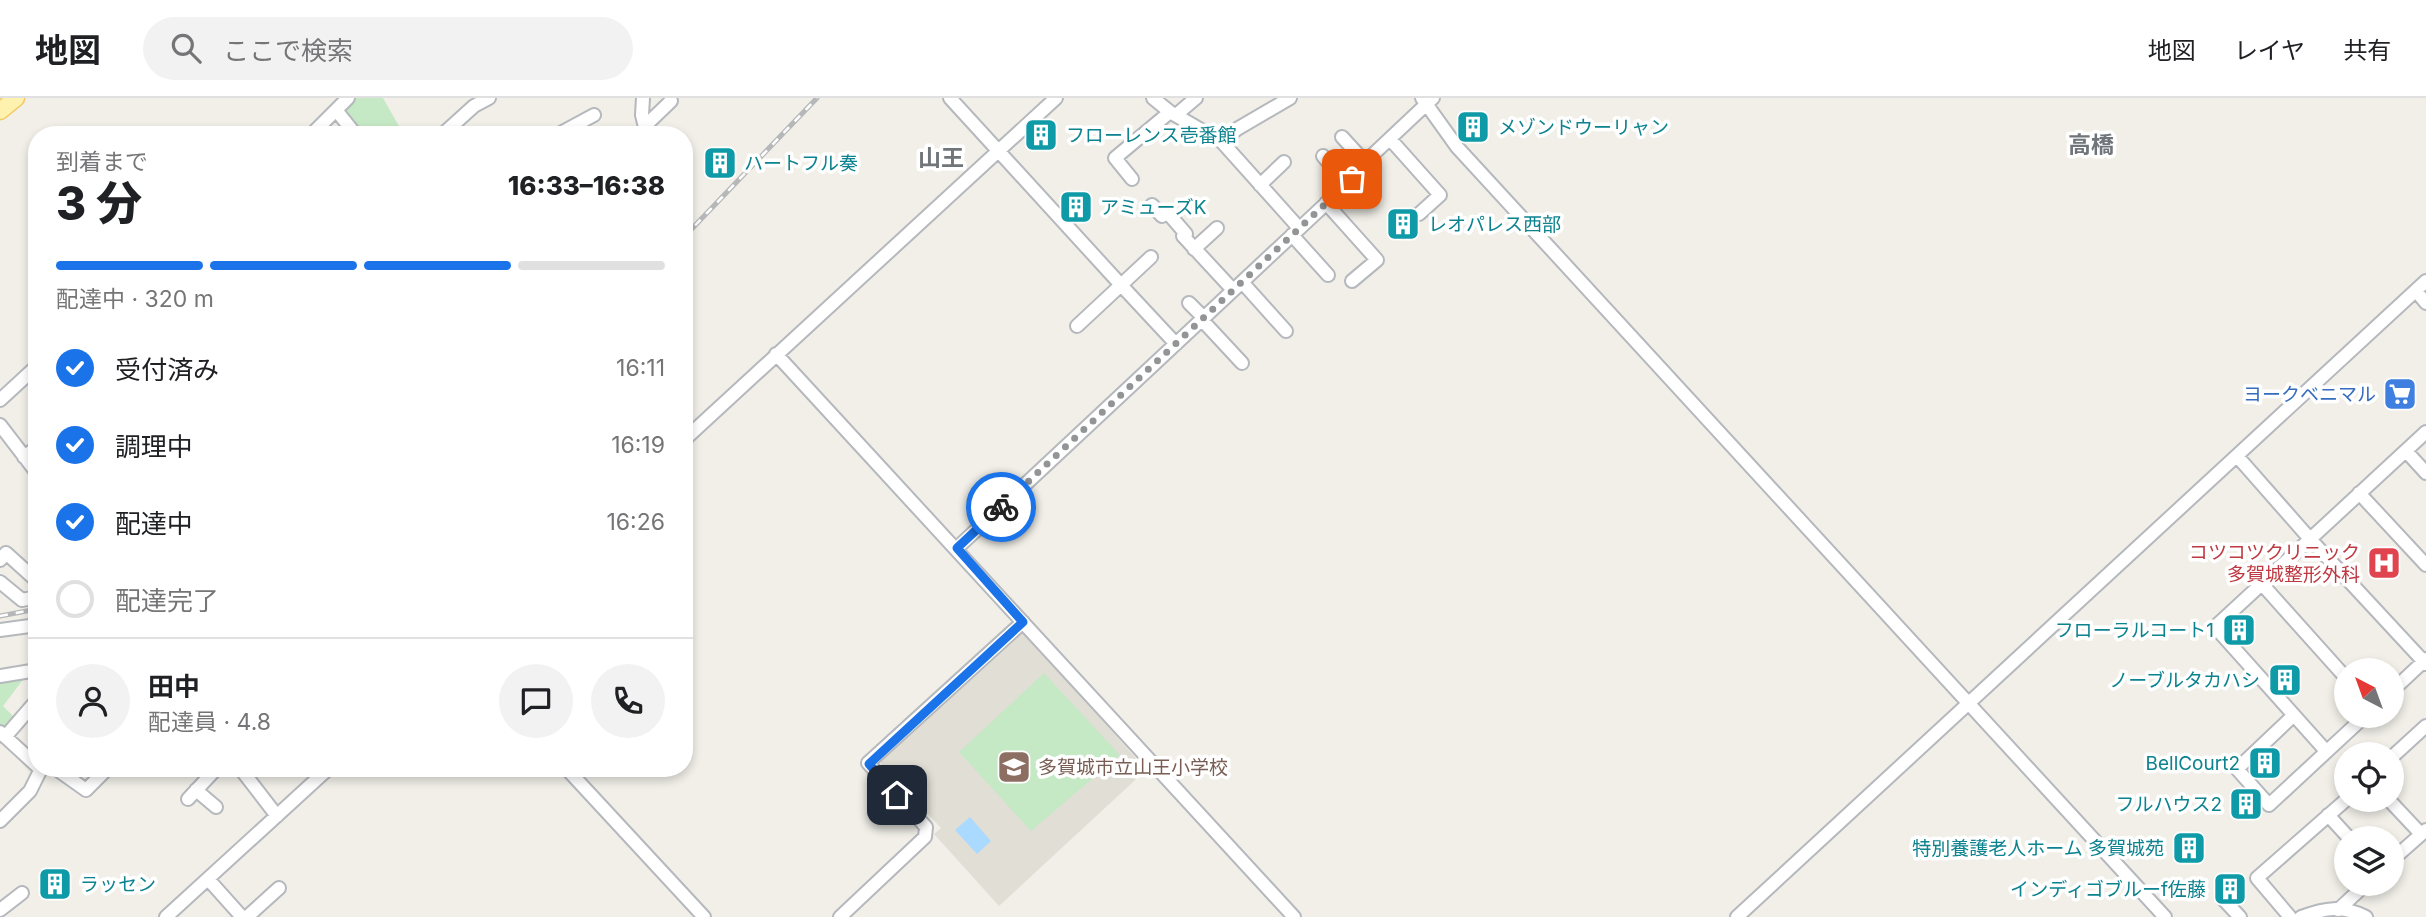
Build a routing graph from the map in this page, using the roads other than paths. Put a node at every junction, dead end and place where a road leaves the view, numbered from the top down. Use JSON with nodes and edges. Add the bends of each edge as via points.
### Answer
{"nodes":[{"id":1,"x":16,"y":98,"type":"edge"},
{"id":2,"x":348,"y":98,"type":"edge"},
{"id":3,"x":489,"y":98,"type":"edge"},
{"id":4,"x":643,"y":98,"type":"edge"},
{"id":5,"x":950,"y":98,"type":"edge"},
{"id":6,"x":1056,"y":98,"type":"edge"},
{"id":7,"x":1153,"y":98,"type":"edge"},
{"id":8,"x":1196,"y":98,"type":"edge"},
{"id":9,"x":1290,"y":98,"type":"edge"},
{"id":10,"x":1427,"y":100,"type":"edge"},
{"id":11,"x":671,"y":101,"type":"dead end"},
{"id":12,"x":337,"y":110,"type":"junction"},
{"id":13,"x":0,"y":111,"type":"edge"},
{"id":14,"x":1173,"y":113,"type":"junction"},
{"id":15,"x":594,"y":115,"type":"dead end"},
{"id":16,"x":322,"y":126,"type":"edge"},
{"id":17,"x":349,"y":126,"type":"edge"},
{"id":18,"x":452,"y":126,"type":"edge"},
{"id":19,"x":574,"y":126,"type":"edge"},
{"id":20,"x":645,"y":126,"type":"edge"},
{"id":21,"x":650,"y":126,"type":"edge"},
{"id":22,"x":1342,"y":137,"type":"dead end"},
{"id":23,"x":1390,"y":139,"type":"junction"},
{"id":24,"x":1222,"y":142,"type":"junction"},
{"id":25,"x":997,"y":152,"type":"junction"},
{"id":26,"x":1323,"y":156,"type":"dead end"},
{"id":27,"x":1284,"y":162,"type":"dead end"},
{"id":28,"x":1365,"y":162,"type":"junction"},
{"id":29,"x":1132,"y":179,"type":"dead end"},
{"id":30,"x":1260,"y":184,"type":"junction"},
{"id":31,"x":1347,"y":184,"type":"junction"},
{"id":32,"x":1326,"y":203,"type":"junction"},
{"id":33,"x":1152,"y":205,"type":"dead end"},
{"id":34,"x":1419,"y":215,"type":"dead end"},
{"id":35,"x":1217,"y":228,"type":"dead end"},
{"id":36,"x":1296,"y":232,"type":"junction"},
{"id":37,"x":1194,"y":249,"type":"junction"},
{"id":38,"x":1151,"y":257,"type":"dead end"},
{"id":39,"x":1328,"y":275,"type":"dead end"},
{"id":40,"x":1352,"y":281,"type":"dead end"},
{"id":41,"x":2426,"y":281,"type":"edge"},
{"id":42,"x":1121,"y":285,"type":"junction"},
{"id":43,"x":1238,"y":286,"type":"junction"},
{"id":44,"x":2416,"y":291,"type":"junction"},
{"id":45,"x":1189,"y":303,"type":"dead end"},
{"id":46,"x":2426,"y":303,"type":"edge"},
{"id":47,"x":1203,"y":318,"type":"junction"},
{"id":48,"x":1077,"y":326,"type":"dead end"},
{"id":49,"x":1286,"y":331,"type":"dead end"},
{"id":50,"x":1176,"y":344,"type":"junction"},
{"id":51,"x":776,"y":355,"type":"junction"},
{"id":52,"x":1242,"y":363,"type":"dead end"},
{"id":53,"x":28,"y":374,"type":"edge"},
{"id":54,"x":0,"y":400,"type":"edge"},
{"id":55,"x":0,"y":425,"type":"edge"},
{"id":56,"x":693,"y":432,"type":"edge"},
{"id":57,"x":2426,"y":432,"type":"edge"},
{"id":58,"x":2406,"y":451,"type":"junction"},
{"id":59,"x":28,"y":454,"type":"edge"},
{"id":60,"x":2237,"y":456,"type":"junction"},
{"id":61,"x":24,"y":457,"type":"junction"},
{"id":62,"x":28,"y":462,"type":"edge"},
{"id":63,"x":2426,"y":473,"type":"edge"},
{"id":64,"x":2360,"y":493,"type":"junction"},
{"id":65,"x":2310,"y":539,"type":"junction"},
{"id":66,"x":957,"y":548,"type":"junction"},
{"id":67,"x":0,"y":560,"type":"edge"},
{"id":68,"x":2426,"y":565,"type":"edge"},
{"id":69,"x":28,"y":573,"type":"edge"},
{"id":70,"x":0,"y":582,"type":"edge"},
{"id":71,"x":2261,"y":583,"type":"junction"},
{"id":72,"x":28,"y":599,"type":"edge"},
{"id":73,"x":1023,"y":622,"type":"junction"},
{"id":74,"x":28,"y":626,"type":"edge"},
{"id":75,"x":0,"y":630,"type":"edge"},
{"id":76,"x":2425,"y":661,"type":"edge"},
{"id":77,"x":2334,"y":664,"type":"edge"},
{"id":78,"x":28,"y":672,"type":"edge"},
{"id":79,"x":0,"y":676,"type":"edge"},
{"id":80,"x":2404,"y":680,"type":"edge"},
{"id":81,"x":1968,"y":704,"type":"junction"},
{"id":82,"x":28,"y":710,"type":"edge"},
{"id":83,"x":2294,"y":715,"type":"junction"},
{"id":84,"x":2426,"y":726,"type":"edge"},
{"id":85,"x":2352,"y":728,"type":"edge"},
{"id":86,"x":3,"y":734,"type":"edge"},
{"id":87,"x":2404,"y":746,"type":"edge"},
{"id":88,"x":2326,"y":751,"type":"junction"},
{"id":89,"x":28,"y":757,"type":"edge"},
{"id":90,"x":36,"y":777,"type":"edge"},
{"id":91,"x":68,"y":777,"type":"edge"},
{"id":92,"x":99,"y":777,"type":"edge"},
{"id":93,"x":208,"y":777,"type":"edge"},
{"id":94,"x":247,"y":777,"type":"edge"},
{"id":95,"x":319,"y":777,"type":"edge"},
{"id":96,"x":574,"y":777,"type":"edge"},
{"id":97,"x":216,"y":807,"type":"dead end"},
{"id":98,"x":2334,"y":810,"type":"edge"},
{"id":99,"x":2402,"y":812,"type":"edge"},
{"id":100,"x":2328,"y":815,"type":"junction"},
{"id":101,"x":277,"y":816,"type":"junction"},
{"id":102,"x":0,"y":821,"type":"edge"},
{"id":103,"x":2339,"y":826,"type":"edge"},
{"id":104,"x":2423,"y":832,"type":"edge"},
{"id":105,"x":2404,"y":849,"type":"edge"},
{"id":106,"x":208,"y":879,"type":"junction"},
{"id":107,"x":279,"y":888,"type":"dead end"},
{"id":108,"x":22,"y":893,"type":"dead end"},
{"id":109,"x":2353,"y":896,"type":"edge"},
{"id":110,"x":2224,"y":900,"type":"dead end"},
{"id":111,"x":0,"y":910,"type":"edge"},
{"id":112,"x":2334,"y":913,"type":"edge"},
{"id":113,"x":166,"y":917,"type":"edge"},
{"id":114,"x":245,"y":917,"type":"edge"},
{"id":115,"x":704,"y":917,"type":"edge"},
{"id":116,"x":840,"y":917,"type":"edge"},
{"id":117,"x":1294,"y":917,"type":"edge"},
{"id":118,"x":1737,"y":917,"type":"edge"},
{"id":119,"x":2165,"y":917,"type":"edge"},
{"id":120,"x":2240,"y":917,"type":"edge"},
{"id":121,"x":2290,"y":917,"type":"edge"},
{"id":122,"x":2301,"y":917,"type":"edge"},
{"id":123,"x":2366,"y":917,"type":"edge"}],
"edges":[{"from":1,"to":13,"type":"main road"},
{"from":2,"to":12,"type":"street"},
{"from":3,"to":18,"type":"street"},
{"from":4,"to":20,"type":"street"},
{"from":5,"to":25,"type":"street"},
{"from":6,"to":25,"type":"street"},
{"from":7,"to":14,"type":"street"},
{"from":8,"to":14,"type":"street"},
{"from":9,"to":24,"type":"street"},
{"from":10,"to":23,"type":"street"},
{"from":10,"to":81,"type":"street","via":[[1457,147]]},
{"from":11,"to":21,"type":"street"},
{"from":12,"to":16,"type":"street"},
{"from":12,"to":17,"type":"street"},
{"from":14,"to":24,"type":"street"},
{"from":14,"to":29,"type":"street","via":[[1115,158]]},
{"from":15,"to":19,"type":"street"},
{"from":22,"to":28,"type":"street"},
{"from":23,"to":28,"type":"street"},
{"from":23,"to":34,"type":"street","via":[[1440,195]]},
{"from":24,"to":30,"type":"street"},
{"from":25,"to":42,"type":"street"},
{"from":25,"to":51,"type":"street"},
{"from":26,"to":31,"type":"street"},
{"from":27,"to":30,"type":"street"},
{"from":28,"to":31,"type":"street"},
{"from":30,"to":36,"type":"street"},
{"from":31,"to":32,"type":"street"},
{"from":32,"to":36,"type":"street"},
{"from":32,"to":40,"type":"street","via":[[1377,260]]},
{"from":33,"to":37,"type":"street","via":[[1162,216],[1167,212]]},
{"from":35,"to":37,"type":"street"},
{"from":36,"to":39,"type":"street"},
{"from":36,"to":43,"type":"street"},
{"from":37,"to":43,"type":"street"},
{"from":38,"to":42,"type":"street"},
{"from":41,"to":44,"type":"street"},
{"from":42,"to":48,"type":"street"},
{"from":42,"to":50,"type":"street"},
{"from":43,"to":47,"type":"street"},
{"from":43,"to":49,"type":"street"},
{"from":44,"to":46,"type":"street"},
{"from":44,"to":60,"type":"street"},
{"from":45,"to":47,"type":"street"},
{"from":47,"to":50,"type":"street"},
{"from":47,"to":52,"type":"street"},
{"from":50,"to":66,"type":"street"},
{"from":51,"to":56,"type":"street"},
{"from":51,"to":66,"type":"street"},
{"from":53,"to":54,"type":"street"},
{"from":55,"to":61,"type":"street"},
{"from":57,"to":58,"type":"street"},
{"from":58,"to":63,"type":"street"},
{"from":58,"to":64,"type":"street"},
{"from":59,"to":61,"type":"street"},
{"from":60,"to":65,"type":"street"},
{"from":60,"to":81,"type":"street"},
{"from":61,"to":62,"type":"street"},
{"from":64,"to":65,"type":"street"},
{"from":64,"to":68,"type":"street"},
{"from":65,"to":71,"type":"street"},
{"from":65,"to":76,"type":"street"},
{"from":66,"to":73,"type":"street"},
{"from":67,"to":69,"type":"street","via":[[6,553]]},
{"from":70,"to":72,"type":"street","via":[[22,600]]},
{"from":71,"to":77,"type":"street"},
{"from":71,"to":83,"type":"street","via":[[2215,627]]},
{"from":73,"to":116,"type":"street","via":[[869,764],[926,827],[925,837]]},
{"from":73,"to":117,"type":"street"},
{"from":74,"to":75,"type":"street"},
{"from":76,"to":80,"type":"street"},
{"from":78,"to":79,"type":"street"},
{"from":81,"to":118,"type":"street"},
{"from":81,"to":119,"type":"street"},
{"from":82,"to":86,"type":"street"},
{"from":83,"to":88,"type":"street"},
{"from":83,"to":88,"type":"street","via":[[2237,769],[2269,805]]},
{"from":84,"to":87,"type":"street"},
{"from":85,"to":88,"type":"street"},
{"from":86,"to":89,"type":"street"},
{"from":90,"to":102,"type":"street","via":[[30,791]]},
{"from":91,"to":92,"type":"street","via":[[86,790]]},
{"from":93,"to":97,"type":"street","via":[[192,794]]},
{"from":94,"to":101,"type":"street"},
{"from":95,"to":101,"type":"street"},
{"from":96,"to":115,"type":"street"},
{"from":98,"to":100,"type":"street"},
{"from":99,"to":104,"type":"street"},
{"from":100,"to":103,"type":"street"},
{"from":100,"to":121,"type":"street","via":[[2257,878]]},
{"from":101,"to":106,"type":"street"},
{"from":104,"to":105,"type":"street"},
{"from":106,"to":113,"type":"street"},
{"from":106,"to":114,"type":"street"},
{"from":107,"to":114,"type":"street"},
{"from":108,"to":111,"type":"street"},
{"from":109,"to":112,"type":"street"},
{"from":110,"to":120,"type":"street"},
{"from":112,"to":122,"type":"street"},
{"from":112,"to":123,"type":"street","via":[[2350,909]]}]}
